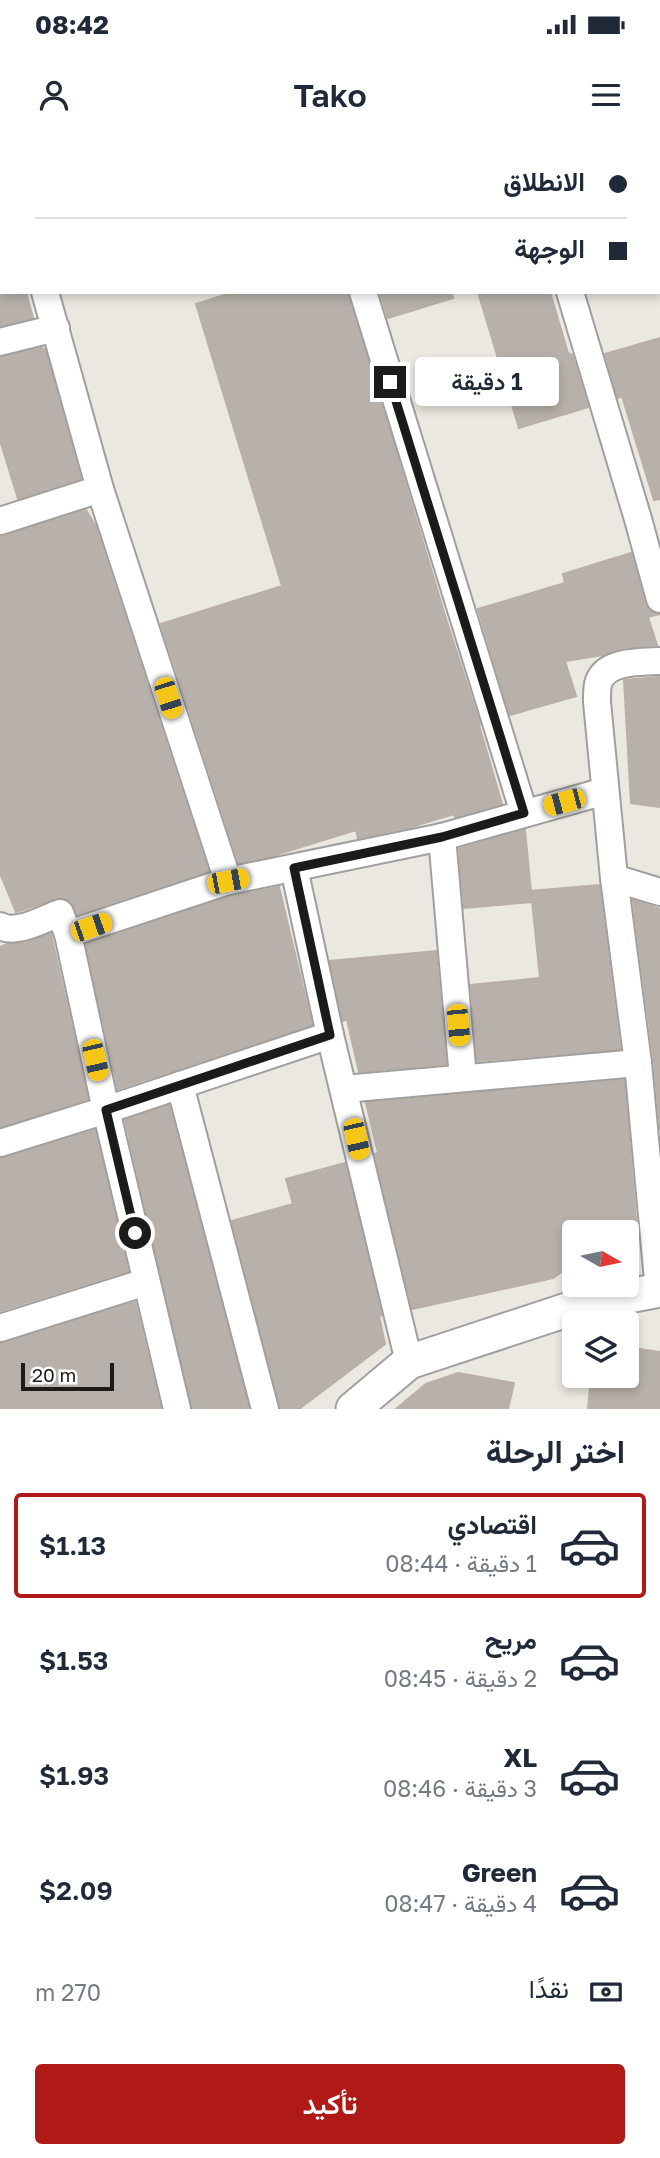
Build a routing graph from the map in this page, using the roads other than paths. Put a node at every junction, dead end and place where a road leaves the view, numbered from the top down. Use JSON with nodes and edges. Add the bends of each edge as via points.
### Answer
{"nodes":[{"id":1,"x":46,"y":294,"type":"edge"},
{"id":2,"x":364,"y":294,"type":"edge"},
{"id":3,"x":571,"y":294,"type":"edge"},
{"id":4,"x":56,"y":328,"type":"junction"},
{"id":5,"x":0,"y":342,"type":"edge"},
{"id":6,"x":100,"y":489,"type":"junction"},
{"id":7,"x":0,"y":521,"type":"edge"},
{"id":8,"x":660,"y":599,"type":"edge"},
{"id":9,"x":660,"y":661,"type":"edge"},
{"id":10,"x":605,"y":791,"type":"junction"},
{"id":11,"x":524,"y":813,"type":"junction"},
{"id":12,"x":442,"y":837,"type":"junction"},
{"id":13,"x":294,"y":868,"type":"junction"},
{"id":14,"x":614,"y":878,"type":"junction"},
{"id":15,"x":228,"y":881,"type":"junction"},
{"id":16,"x":660,"y":892,"type":"edge"},
{"id":17,"x":0,"y":926,"type":"edge"},
{"id":18,"x":68,"y":934,"type":"junction"},
{"id":19,"x":330,"y":1035,"type":"junction"},
{"id":20,"x":638,"y":1063,"type":"junction"},
{"id":21,"x":463,"y":1078,"type":"junction"},
{"id":22,"x":180,"y":1085,"type":"junction"},
{"id":23,"x":344,"y":1089,"type":"junction"},
{"id":24,"x":106,"y":1110,"type":"junction"},
{"id":25,"x":0,"y":1143,"type":"edge"},
{"id":26,"x":146,"y":1282,"type":"junction"},
{"id":27,"x":660,"y":1291,"type":"edge"},
{"id":28,"x":0,"y":1328,"type":"edge"},
{"id":29,"x":409,"y":1362,"type":"junction"},
{"id":30,"x":177,"y":1409,"type":"edge"},
{"id":31,"x":265,"y":1409,"type":"edge"},
{"id":32,"x":354,"y":1409,"type":"edge"}],
"edges":[{"from":1,"to":4,"type":"street"},
{"from":2,"to":11,"type":"street"},
{"from":3,"to":8,"type":"street"},
{"from":4,"to":5,"type":"street"},
{"from":4,"to":6,"type":"street"},
{"from":6,"to":7,"type":"street"},
{"from":6,"to":15,"type":"street"},
{"from":9,"to":10,"type":"street","via":[[625,663],[598,681]]},
{"from":10,"to":11,"type":"street"},
{"from":10,"to":14,"type":"street"},
{"from":11,"to":12,"type":"street"},
{"from":12,"to":13,"type":"street"},
{"from":12,"to":21,"type":"street"},
{"from":13,"to":15,"type":"street"},
{"from":13,"to":19,"type":"street"},
{"from":14,"to":16,"type":"street"},
{"from":14,"to":20,"type":"street"},
{"from":15,"to":18,"type":"street"},
{"from":17,"to":18,"type":"street","via":[[7,930],[21,927],[60,913]]},
{"from":18,"to":24,"type":"street"},
{"from":19,"to":22,"type":"street"},
{"from":19,"to":23,"type":"street"},
{"from":20,"to":21,"type":"street"},
{"from":20,"to":27,"type":"street"},
{"from":21,"to":23,"type":"street"},
{"from":22,"to":24,"type":"street"},
{"from":22,"to":31,"type":"street"},
{"from":23,"to":29,"type":"street"},
{"from":24,"to":25,"type":"street"},
{"from":24,"to":26,"type":"street"},
{"from":26,"to":28,"type":"street"},
{"from":26,"to":30,"type":"street"},
{"from":27,"to":29,"type":"street","via":[[582,1305]]},
{"from":29,"to":32,"type":"street"}]}
